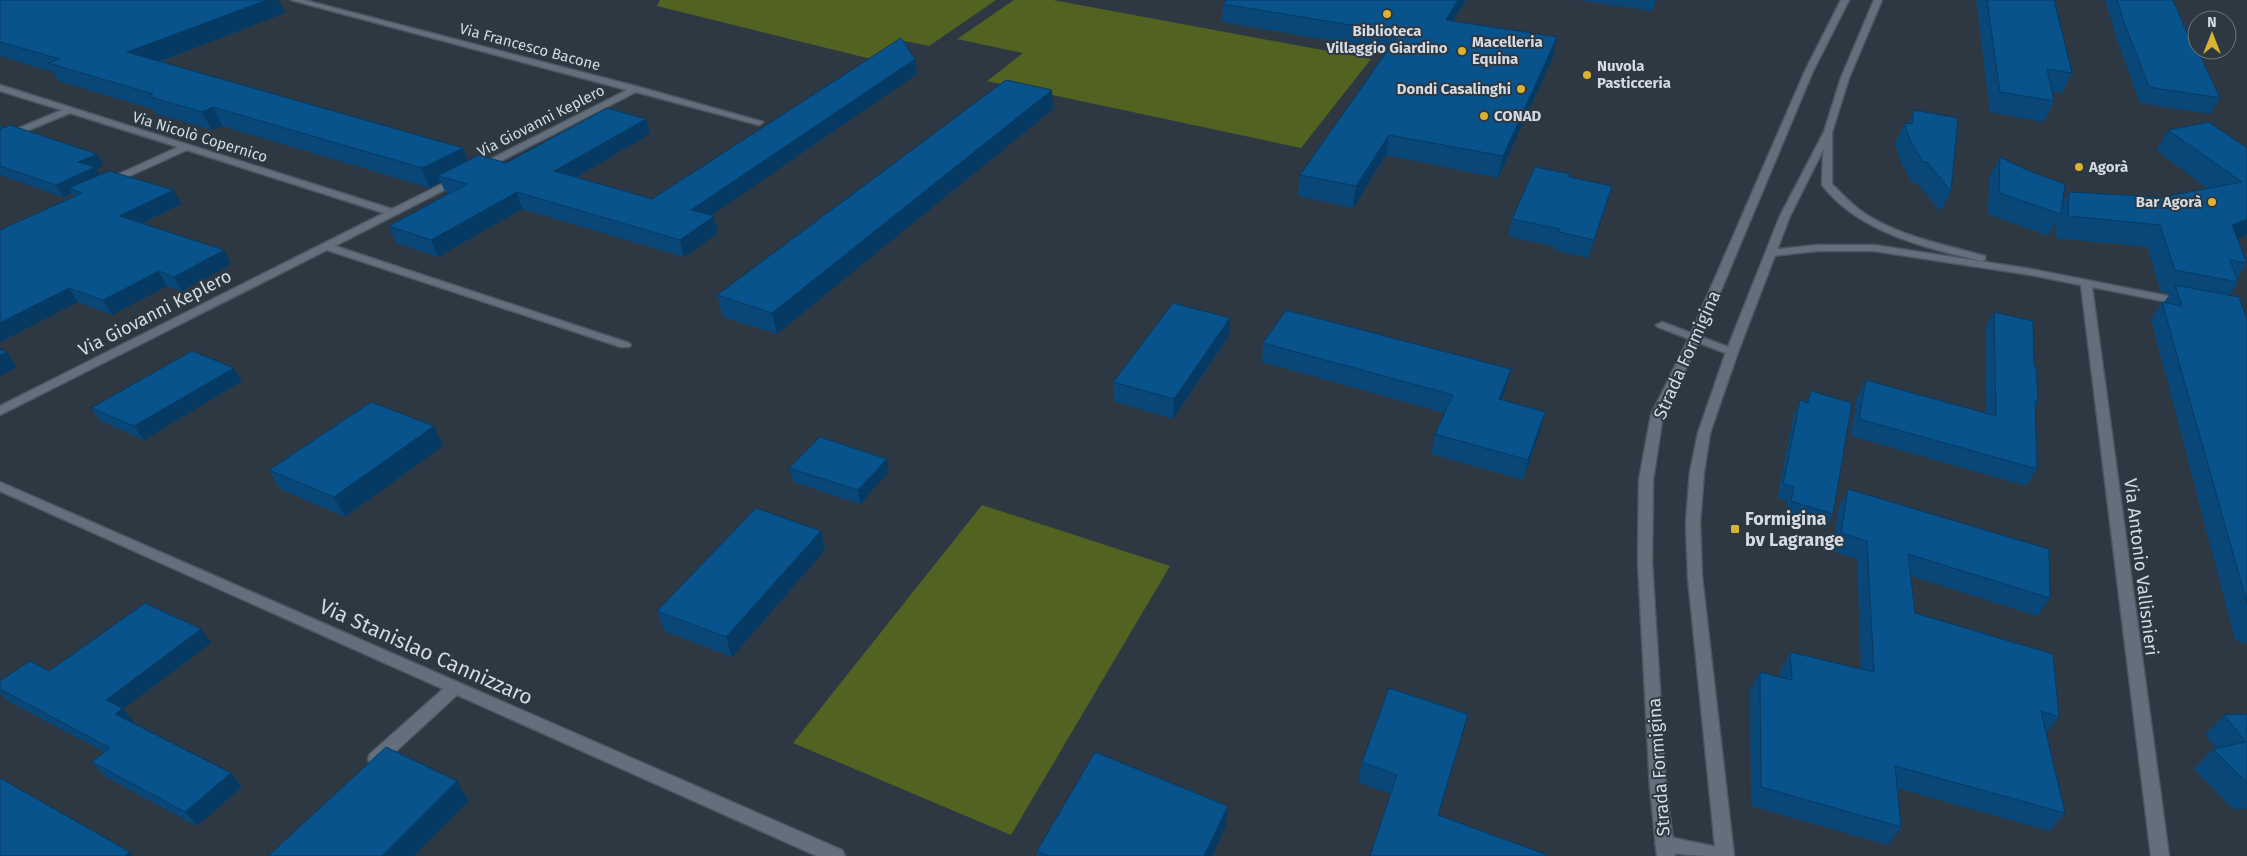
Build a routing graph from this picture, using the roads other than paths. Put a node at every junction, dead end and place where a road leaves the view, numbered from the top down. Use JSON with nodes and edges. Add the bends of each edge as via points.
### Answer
{"nodes":[{"id":1,"x":295,"y":0,"type":"edge"},
{"id":2,"x":1845,"y":0,"type":"edge"},
{"id":3,"x":1878,"y":0,"type":"edge"},
{"id":4,"x":0,"y":88,"type":"edge"},
{"id":5,"x":636,"y":89,"type":"junction"},
{"id":6,"x":68,"y":111,"type":"junction"},
{"id":7,"x":759,"y":122,"type":"dead end"},
{"id":8,"x":1828,"y":132,"type":"junction"},
{"id":9,"x":0,"y":139,"type":"edge"},
{"id":10,"x":186,"y":147,"type":"junction"},
{"id":11,"x":97,"y":187,"type":"edge"},
{"id":12,"x":392,"y":212,"type":"junction"},
{"id":13,"x":325,"y":246,"type":"junction"},
{"id":14,"x":1771,"y":254,"type":"junction"},
{"id":15,"x":2031,"y":272,"type":"junction"},
{"id":16,"x":2086,"y":283,"type":"junction"},
{"id":17,"x":2190,"y":303,"type":"edge"},
{"id":18,"x":1662,"y":325,"type":"dead end"},
{"id":19,"x":1695,"y":338,"type":"junction"},
{"id":20,"x":625,"y":345,"type":"dead end"},
{"id":21,"x":1732,"y":352,"type":"junction"},
{"id":22,"x":0,"y":411,"type":"edge"},
{"id":23,"x":0,"y":486,"type":"edge"},
{"id":24,"x":454,"y":688,"type":"junction"},
{"id":25,"x":366,"y":769,"type":"edge"},
{"id":26,"x":1665,"y":850,"type":"edge"},
{"id":27,"x":836,"y":856,"type":"edge"},
{"id":28,"x":1724,"y":856,"type":"edge"},
{"id":29,"x":2160,"y":856,"type":"edge"}],
"edges":[{"from":1,"to":5,"type":"street","name":"Via Francesco Bacone"},
{"from":2,"to":19,"type":"street","name":"Strada Formigina","via":[[1809,71]]},
{"from":3,"to":8,"type":"street","via":[[1845,78]]},
{"from":4,"to":6,"type":"street","name":"Via Nicolò Copernico"},
{"from":5,"to":7,"type":"street","name":"Via Francesco Bacone"},
{"from":5,"to":12,"type":"street","name":"Via Giovanni Keplero"},
{"from":6,"to":9,"type":"street"},
{"from":6,"to":10,"type":"street","name":"Via Nicolò Copernico"},
{"from":8,"to":14,"type":"street","via":[[1785,216]]},
{"from":8,"to":15,"type":"street","via":[[1827,185],[1846,205],[1868,220],[1926,242]]},
{"from":10,"to":11,"type":"street"},
{"from":10,"to":12,"type":"street","name":"Via Nicolò Copernico"},
{"from":12,"to":13,"type":"street","name":"Via Giovanni Keplero"},
{"from":13,"to":20,"type":"street"},
{"from":13,"to":22,"type":"street","name":"Via Giovanni Keplero"},
{"from":14,"to":15,"type":"street","via":[[1817,248],[1874,248]]},
{"from":14,"to":21,"type":"street"},
{"from":15,"to":16,"type":"street"},
{"from":16,"to":17,"type":"street"},
{"from":16,"to":29,"type":"street","name":"Via Antonio Vallisnieri"},
{"from":18,"to":19,"type":"street"},
{"from":19,"to":21,"type":"street"},
{"from":19,"to":26,"type":"street","name":"Strada Formigina","via":[[1657,415],[1646,480],[1645,572]]},
{"from":21,"to":28,"type":"street","via":[[1704,432],[1693,523],[1695,577]]},
{"from":23,"to":24,"type":"street","name":"Via Stanislao Cannizzaro"},
{"from":24,"to":25,"type":"street"},
{"from":24,"to":27,"type":"street","name":"Via Stanislao Cannizzaro"},
{"from":26,"to":28,"type":"street"}]}
